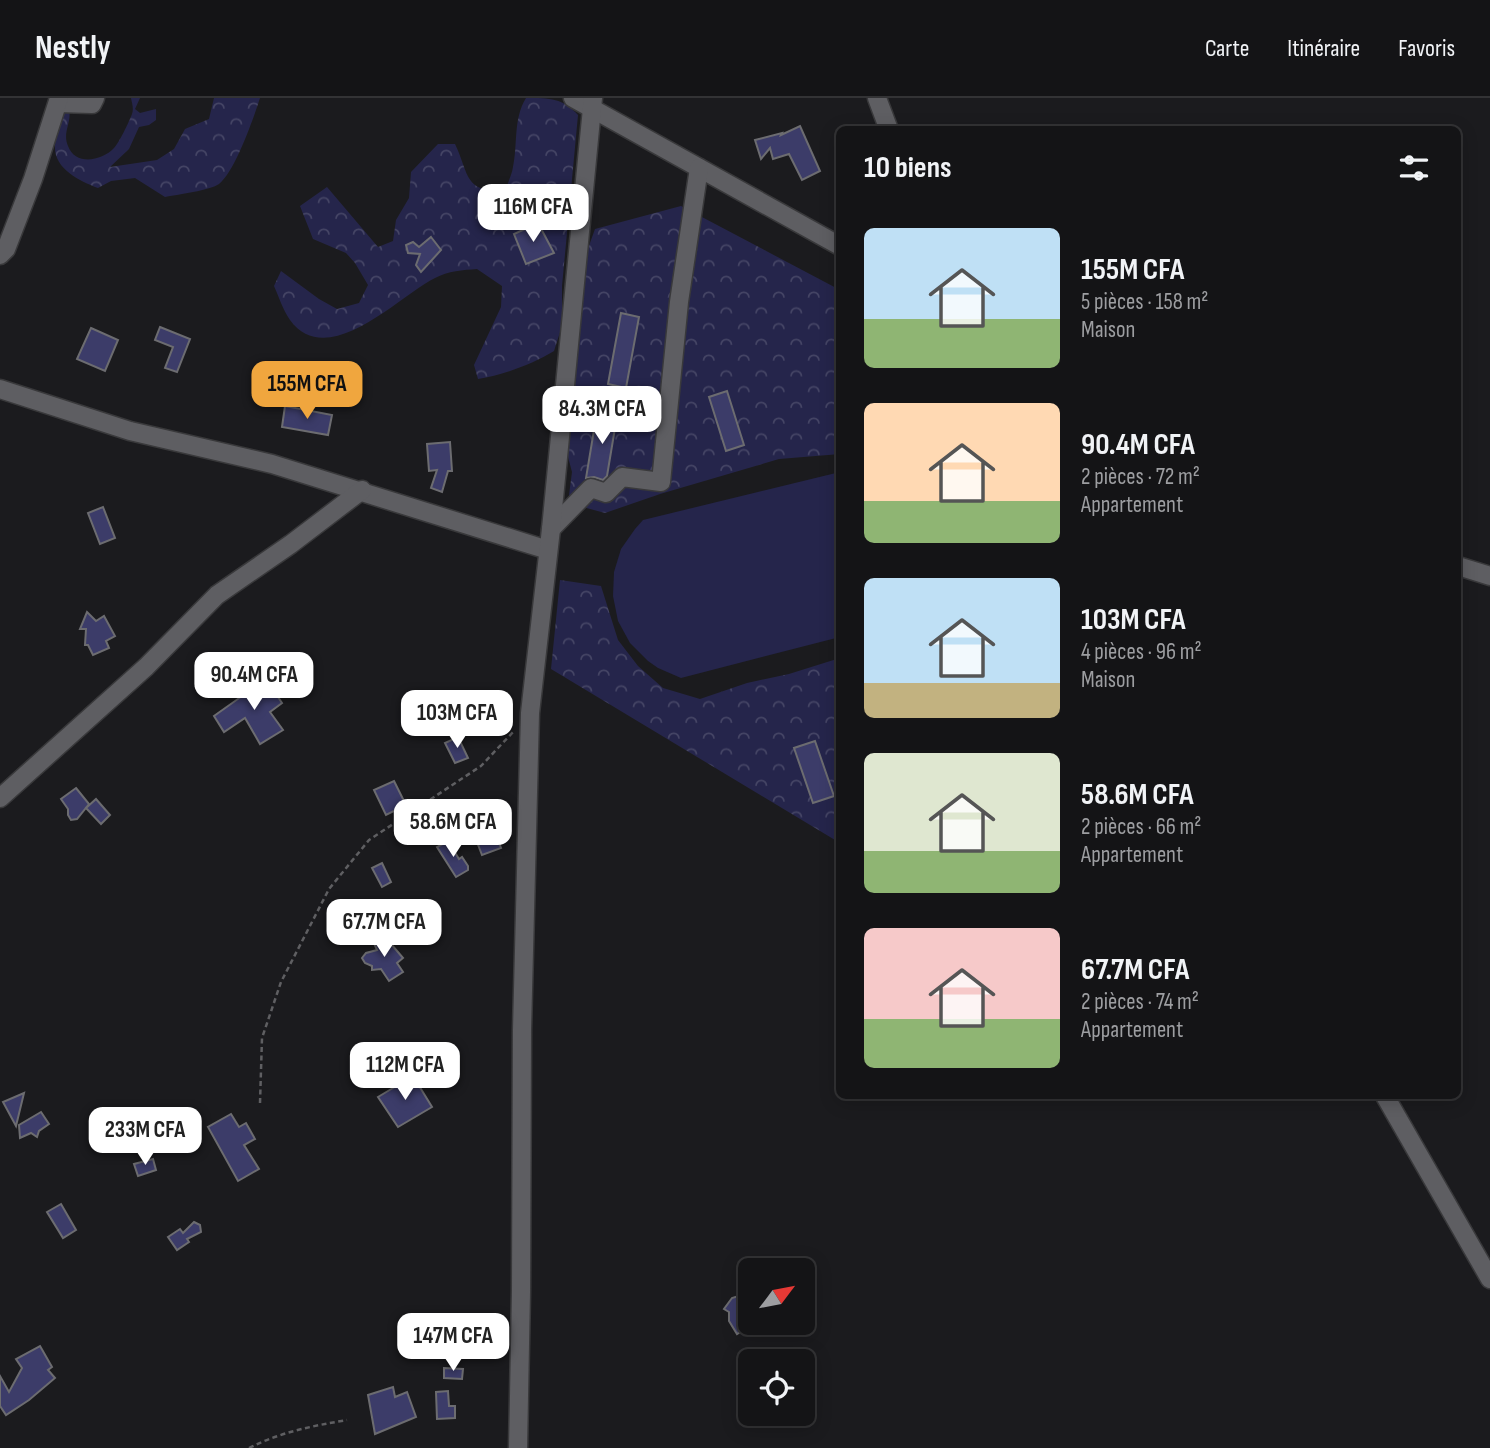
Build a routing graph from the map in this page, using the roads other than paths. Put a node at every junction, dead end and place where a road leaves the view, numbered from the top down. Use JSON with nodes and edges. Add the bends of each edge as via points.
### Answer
{"nodes":[{"id":1,"x":95,"y":98,"type":"edge"},
{"id":2,"x":573,"y":98,"type":"edge"},
{"id":3,"x":877,"y":98,"type":"edge"},
{"id":4,"x":58,"y":100,"type":"edge"},
{"id":5,"x":593,"y":104,"type":"edge"},
{"id":6,"x":888,"y":126,"type":"edge"},
{"id":7,"x":699,"y":168,"type":"junction"},
{"id":8,"x":836,"y":244,"type":"edge"},
{"id":9,"x":0,"y":255,"type":"edge"},
{"id":10,"x":0,"y":389,"type":"edge"},
{"id":11,"x":362,"y":490,"type":"junction"},
{"id":12,"x":551,"y":529,"type":"junction"},
{"id":13,"x":548,"y":550,"type":"junction"},
{"id":14,"x":1461,"y":567,"type":"edge"},
{"id":15,"x":1490,"y":576,"type":"edge"},
{"id":16,"x":0,"y":798,"type":"edge"},
{"id":17,"x":1387,"y":1099,"type":"edge"},
{"id":18,"x":1490,"y":1279,"type":"edge"},
{"id":19,"x":518,"y":1448,"type":"edge"}],
"edges":[{"from":1,"to":4,"type":"street","via":[[92,104]]},
{"from":2,"to":5,"type":"street"},
{"from":3,"to":6,"type":"street"},
{"from":4,"to":9,"type":"street","via":[[33,179]]},
{"from":5,"to":7,"type":"street"},
{"from":5,"to":12,"type":"street"},
{"from":7,"to":8,"type":"street"},
{"from":7,"to":12,"type":"street","via":[[679,302],[661,482],[622,477],[606,493],[591,488]]},
{"from":10,"to":11,"type":"street","via":[[130,431]]},
{"from":11,"to":13,"type":"street"},
{"from":11,"to":16,"type":"street","via":[[217,595],[146,667]]},
{"from":12,"to":13,"type":"street"},
{"from":13,"to":19,"type":"street","via":[[530,713]]},
{"from":14,"to":15,"type":"street"},
{"from":17,"to":18,"type":"street"}]}
